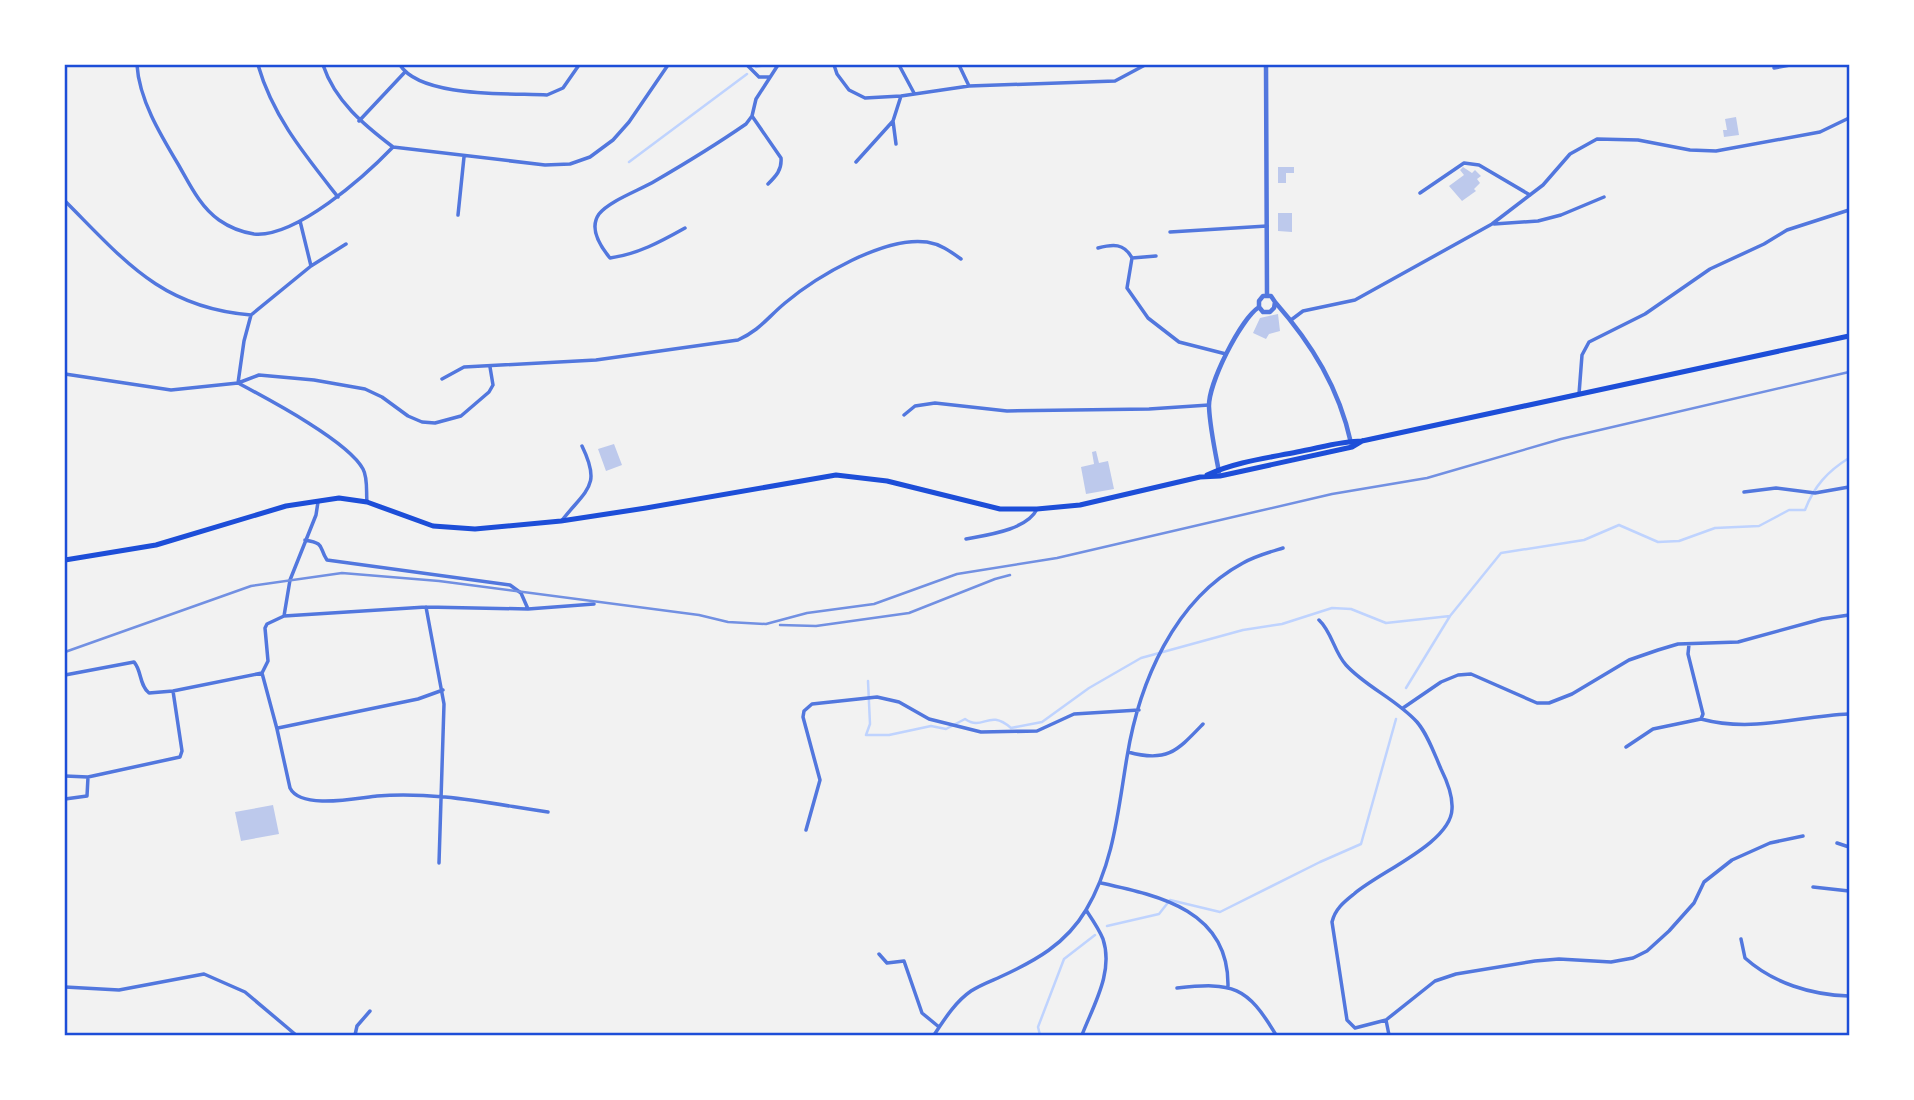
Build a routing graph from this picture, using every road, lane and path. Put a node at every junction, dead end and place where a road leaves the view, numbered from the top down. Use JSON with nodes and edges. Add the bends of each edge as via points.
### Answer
{"nodes":[{"id":1,"x":137,"y":65,"type":"edge"},
{"id":2,"x":258,"y":65,"type":"edge"},
{"id":3,"x":323,"y":65,"type":"edge"},
{"id":4,"x":400,"y":65,"type":"edge"},
{"id":5,"x":579,"y":65,"type":"edge"},
{"id":6,"x":747,"y":65,"type":"edge"},
{"id":7,"x":778,"y":65,"type":"edge"},
{"id":8,"x":834,"y":65,"type":"edge"},
{"id":9,"x":899,"y":65,"type":"edge"},
{"id":10,"x":959,"y":65,"type":"edge"},
{"id":11,"x":1145,"y":65,"type":"edge"},
{"id":12,"x":1266,"y":65,"type":"edge"},
{"id":13,"x":1790,"y":65,"type":"edge"},
{"id":14,"x":665,"y":66,"type":"edge"},
{"id":15,"x":1774,"y":68,"type":"dead end"},
{"id":16,"x":405,"y":72,"type":"junction"},
{"id":17,"x":769,"y":77,"type":"junction"},
{"id":18,"x":969,"y":86,"type":"junction"},
{"id":19,"x":914,"y":93,"type":"junction"},
{"id":20,"x":901,"y":96,"type":"junction"},
{"id":21,"x":752,"y":116,"type":"junction"},
{"id":22,"x":1849,"y":118,"type":"edge"},
{"id":23,"x":359,"y":121,"type":"junction"},
{"id":24,"x":893,"y":121,"type":"junction"},
{"id":25,"x":896,"y":144,"type":"dead end"},
{"id":26,"x":393,"y":147,"type":"junction"},
{"id":27,"x":464,"y":157,"type":"junction"},
{"id":28,"x":856,"y":162,"type":"dead end"},
{"id":29,"x":768,"y":184,"type":"dead end"},
{"id":30,"x":1420,"y":193,"type":"dead end"},
{"id":31,"x":1530,"y":195,"type":"junction"},
{"id":32,"x":338,"y":197,"type":"junction"},
{"id":33,"x":1604,"y":197,"type":"dead end"},
{"id":34,"x":65,"y":201,"type":"edge"},
{"id":35,"x":1849,"y":210,"type":"edge"},
{"id":36,"x":458,"y":215,"type":"dead end"},
{"id":37,"x":300,"y":220,"type":"junction"},
{"id":38,"x":1492,"y":224,"type":"junction"},
{"id":39,"x":1267,"y":226,"type":"junction"},
{"id":40,"x":685,"y":228,"type":"dead end"},
{"id":41,"x":1170,"y":232,"type":"dead end"},
{"id":42,"x":346,"y":244,"type":"dead end"},
{"id":43,"x":1098,"y":248,"type":"dead end"},
{"id":44,"x":1156,"y":256,"type":"dead end"},
{"id":45,"x":1132,"y":258,"type":"junction"},
{"id":46,"x":961,"y":259,"type":"dead end"},
{"id":47,"x":311,"y":266,"type":"junction"},
{"id":48,"x":1267,"y":295,"type":"junction"},
{"id":49,"x":1275,"y":302,"type":"junction"},
{"id":50,"x":1259,"y":307,"type":"junction"},
{"id":51,"x":251,"y":315,"type":"junction"},
{"id":52,"x":1291,"y":320,"type":"junction"},
{"id":53,"x":1849,"y":336,"type":"edge"},
{"id":54,"x":1226,"y":354,"type":"junction"},
{"id":55,"x":490,"y":367,"type":"junction"},
{"id":56,"x":65,"y":374,"type":"edge"},
{"id":57,"x":442,"y":379,"type":"dead end"},
{"id":58,"x":238,"y":383,"type":"junction"},
{"id":59,"x":1579,"y":394,"type":"junction"},
{"id":60,"x":1209,"y":405,"type":"junction"},
{"id":61,"x":904,"y":415,"type":"dead end"},
{"id":62,"x":1351,"y":444,"type":"junction"},
{"id":63,"x":582,"y":446,"type":"dead end"},
{"id":64,"x":1219,"y":473,"type":"junction"},
{"id":65,"x":1849,"y":486,"type":"edge"},
{"id":66,"x":1744,"y":492,"type":"dead end"},
{"id":67,"x":318,"y":500,"type":"junction"},
{"id":68,"x":367,"y":502,"type":"junction"},
{"id":69,"x":1037,"y":509,"type":"junction"},
{"id":70,"x":561,"y":521,"type":"junction"},
{"id":71,"x":966,"y":538,"type":"dead end"},
{"id":72,"x":305,"y":540,"type":"junction"},
{"id":73,"x":1283,"y":548,"type":"dead end"},
{"id":74,"x":65,"y":560,"type":"edge"},
{"id":75,"x":594,"y":604,"type":"dead end"},
{"id":76,"x":426,"y":607,"type":"junction"},
{"id":77,"x":528,"y":609,"type":"junction"},
{"id":78,"x":1849,"y":615,"type":"edge"},
{"id":79,"x":284,"y":616,"type":"junction"},
{"id":80,"x":1319,"y":620,"type":"dead end"},
{"id":81,"x":1689,"y":644,"type":"junction"},
{"id":82,"x":262,"y":673,"type":"junction"},
{"id":83,"x":65,"y":675,"type":"edge"},
{"id":84,"x":443,"y":690,"type":"junction"},
{"id":85,"x":173,"y":691,"type":"junction"},
{"id":86,"x":1404,"y":708,"type":"junction"},
{"id":87,"x":1139,"y":710,"type":"junction"},
{"id":88,"x":1849,"y":714,"type":"edge"},
{"id":89,"x":1701,"y":719,"type":"junction"},
{"id":90,"x":1203,"y":724,"type":"dead end"},
{"id":91,"x":277,"y":729,"type":"junction"},
{"id":92,"x":1626,"y":747,"type":"dead end"},
{"id":93,"x":1128,"y":752,"type":"junction"},
{"id":94,"x":65,"y":776,"type":"edge"},
{"id":95,"x":88,"y":777,"type":"junction"},
{"id":96,"x":439,"y":797,"type":"junction"},
{"id":97,"x":65,"y":799,"type":"edge"},
{"id":98,"x":548,"y":812,"type":"dead end"},
{"id":99,"x":806,"y":830,"type":"dead end"},
{"id":100,"x":1803,"y":836,"type":"dead end"},
{"id":101,"x":1836,"y":843,"type":"dead end"},
{"id":102,"x":1849,"y":847,"type":"edge"},
{"id":103,"x":439,"y":863,"type":"dead end"},
{"id":104,"x":1101,"y":883,"type":"junction"},
{"id":105,"x":1813,"y":887,"type":"dead end"},
{"id":106,"x":1849,"y":891,"type":"edge"},
{"id":107,"x":1086,"y":910,"type":"junction"},
{"id":108,"x":1741,"y":939,"type":"dead end"},
{"id":109,"x":878,"y":954,"type":"dead end"},
{"id":110,"x":1228,"y":986,"type":"junction"},
{"id":111,"x":65,"y":987,"type":"edge"},
{"id":112,"x":1177,"y":988,"type":"dead end"},
{"id":113,"x":1849,"y":996,"type":"edge"},
{"id":114,"x":370,"y":1011,"type":"dead end"},
{"id":115,"x":1386,"y":1020,"type":"junction"},
{"id":116,"x":939,"y":1027,"type":"junction"},
{"id":117,"x":296,"y":1035,"type":"edge"},
{"id":118,"x":355,"y":1035,"type":"edge"},
{"id":119,"x":934,"y":1035,"type":"edge"},
{"id":120,"x":1082,"y":1035,"type":"edge"},
{"id":121,"x":1276,"y":1035,"type":"edge"},
{"id":122,"x":1389,"y":1035,"type":"edge"}],
"edges":[{"from":1,"to":37,"type":"street","via":[[164,141],[198,197],[217,218],[236,230],[256,234]]},
{"from":2,"to":32,"type":"street","via":[[289,135]]},
{"from":3,"to":23,"type":"street","via":[[327,78]]},
{"from":4,"to":16,"type":"street"},
{"from":5,"to":16,"type":"street","via":[[563,88],[547,95],[436,87]]},
{"from":6,"to":17,"type":"street","via":[[759,77]]},
{"from":7,"to":17,"type":"street"},
{"from":8,"to":20,"type":"street","via":[[849,90],[866,98]]},
{"from":9,"to":19,"type":"street"},
{"from":10,"to":18,"type":"street"},
{"from":11,"to":18,"type":"street","via":[[1115,81]]},
{"from":12,"to":39,"type":"street"},
{"from":13,"to":15,"type":"street"},
{"from":14,"to":27,"type":"street","via":[[628,122],[590,157],[570,164]]},
{"from":16,"to":23,"type":"street"},
{"from":17,"to":21,"type":"street"},
{"from":18,"to":19,"type":"street"},
{"from":19,"to":20,"type":"street"},
{"from":20,"to":24,"type":"street"},
{"from":21,"to":29,"type":"street","via":[[781,158],[777,175]]},
{"from":21,"to":40,"type":"street","via":[[724,139],[600,213],[595,225],[600,246],[610,258],[654,246]]},
{"from":22,"to":31,"type":"street","via":[[1820,132],[1716,151],[1597,139],[1570,154]]},
{"from":23,"to":26,"type":"street"},
{"from":24,"to":25,"type":"street"},
{"from":24,"to":28,"type":"street"},
{"from":26,"to":27,"type":"street"},
{"from":26,"to":32,"type":"street"},
{"from":27,"to":36,"type":"street"},
{"from":30,"to":31,"type":"street","via":[[1464,163],[1474,162]]},
{"from":31,"to":38,"type":"street"},
{"from":32,"to":37,"type":"street"},
{"from":33,"to":38,"type":"street","via":[[1538,221]]},
{"from":34,"to":51,"type":"street","via":[[140,274],[169,294],[217,310]]},
{"from":35,"to":59,"type":"street","via":[[1787,230],[1710,269],[1645,314],[1589,342],[1582,355]]},
{"from":37,"to":47,"type":"street"},
{"from":38,"to":52,"type":"street","via":[[1355,300],[1303,311]]},
{"from":39,"to":41,"type":"street"},
{"from":39,"to":48,"type":"street"},
{"from":42,"to":47,"type":"street"},
{"from":43,"to":45,"type":"street","via":[[1117,245]]},
{"from":44,"to":45,"type":"street"},
{"from":45,"to":54,"type":"street","via":[[1127,288],[1148,318],[1179,342]]},
{"from":46,"to":55,"type":"street","via":[[925,242],[858,257],[830,270],[738,340],[597,360]]},
{"from":47,"to":51,"type":"street"},
{"from":48,"to":49,"type":"street"},
{"from":48,"to":50,"type":"street"},
{"from":49,"to":50,"type":"street","via":[[1270,312]]},
{"from":49,"to":52,"type":"street"},
{"from":50,"to":54,"type":"street","via":[[1250,313]]},
{"from":51,"to":58,"type":"street"},
{"from":52,"to":62,"type":"street","via":[[1333,385]]},
{"from":53,"to":59,"type":"main road"},
{"from":54,"to":60,"type":"street"},
{"from":55,"to":57,"type":"street","via":[[464,367]]},
{"from":55,"to":58,"type":"street","via":[[493,385],[489,392],[461,415],[435,423],[408,416],[365,389],[259,375]]},
{"from":56,"to":58,"type":"street","via":[[171,390]]},
{"from":58,"to":68,"type":"street","via":[[277,403],[352,455],[365,471]]},
{"from":59,"to":62,"type":"main road"},
{"from":60,"to":61,"type":"street","via":[[1019,411],[936,403],[915,405]]},
{"from":60,"to":64,"type":"street"},
{"from":62,"to":64,"type":"main road"},
{"from":63,"to":70,"type":"street","via":[[593,478]]},
{"from":64,"to":69,"type":"main road","via":[[1080,505]]},
{"from":65,"to":66,"type":"street","via":[[1815,493],[1776,488]]},
{"from":67,"to":68,"type":"main road"},
{"from":67,"to":72,"type":"street"},
{"from":67,"to":74,"type":"main road","via":[[156,545]]},
{"from":68,"to":70,"type":"main road","via":[[433,526],[475,529]]},
{"from":69,"to":70,"type":"main road","via":[[1000,509],[887,481],[836,474]]},
{"from":69,"to":71,"type":"street","via":[[1033,517],[1012,528]]},
{"from":72,"to":77,"type":"street","via":[[322,545],[327,560],[510,585],[521,593]]},
{"from":72,"to":79,"type":"street","via":[[290,580]]},
{"from":73,"to":87,"type":"street","via":[[1229,571],[1192,605],[1155,661]]},
{"from":75,"to":77,"type":"street"},
{"from":76,"to":77,"type":"street"},
{"from":76,"to":79,"type":"street"},
{"from":76,"to":84,"type":"street"},
{"from":78,"to":81,"type":"street","via":[[1822,618],[1749,640]]},
{"from":79,"to":82,"type":"street","via":[[265,628],[268,661]]},
{"from":80,"to":86,"type":"street","via":[[1344,664]]},
{"from":81,"to":86,"type":"street","via":[[1629,660],[1549,703],[1537,703],[1471,674],[1441,682]]},
{"from":81,"to":89,"type":"street"},
{"from":82,"to":85,"type":"street"},
{"from":82,"to":91,"type":"street"},
{"from":83,"to":85,"type":"street","via":[[134,662],[146,691]]},
{"from":84,"to":91,"type":"street"},
{"from":84,"to":96,"type":"street"},
{"from":85,"to":95,"type":"street","via":[[183,751],[180,757]]},
{"from":86,"to":115,"type":"street","via":[[1425,734],[1447,781],[1452,813],[1436,840],[1369,881],[1337,909],[1332,922],[1347,1020],[1355,1028]]},
{"from":87,"to":93,"type":"street"},
{"from":87,"to":99,"type":"street","via":[[1074,714],[1037,731],[981,732],[929,719],[887,698],[812,705],[803,717],[820,780]]},
{"from":88,"to":89,"type":"street","via":[[1761,725]]},
{"from":89,"to":92,"type":"street","via":[[1653,729]]},
{"from":90,"to":93,"type":"street","via":[[1173,752],[1155,757]]},
{"from":91,"to":96,"type":"street","via":[[290,788],[301,798]]},
{"from":93,"to":104,"type":"street","via":[[1121,804]]},
{"from":94,"to":95,"type":"street"},
{"from":95,"to":97,"type":"street","via":[[87,796]]},
{"from":96,"to":98,"type":"street"},
{"from":96,"to":103,"type":"street"},
{"from":100,"to":115,"type":"street","via":[[1770,843],[1732,860],[1704,882],[1695,902],[1663,937],[1633,958],[1535,961],[1456,974],[1435,981]]},
{"from":101,"to":102,"type":"street"},
{"from":104,"to":107,"type":"street"},
{"from":104,"to":110,"type":"street","via":[[1154,895],[1190,913],[1216,936],[1228,967]]},
{"from":105,"to":106,"type":"street"},
{"from":107,"to":116,"type":"street","via":[[1054,948],[971,991]]},
{"from":107,"to":120,"type":"street","via":[[1102,937],[1105,958],[1102,985]]},
{"from":108,"to":113,"type":"street","via":[[1745,958],[1773,979]]},
{"from":109,"to":116,"type":"street","via":[[887,963],[904,961],[922,1013]]},
{"from":110,"to":112,"type":"street"},
{"from":110,"to":121,"type":"street","via":[[1256,1005]]},
{"from":111,"to":117,"type":"street","via":[[120,990],[204,975],[245,992]]},
{"from":114,"to":118,"type":"street"},
{"from":115,"to":122,"type":"street"},
{"from":116,"to":119,"type":"street"}]}
